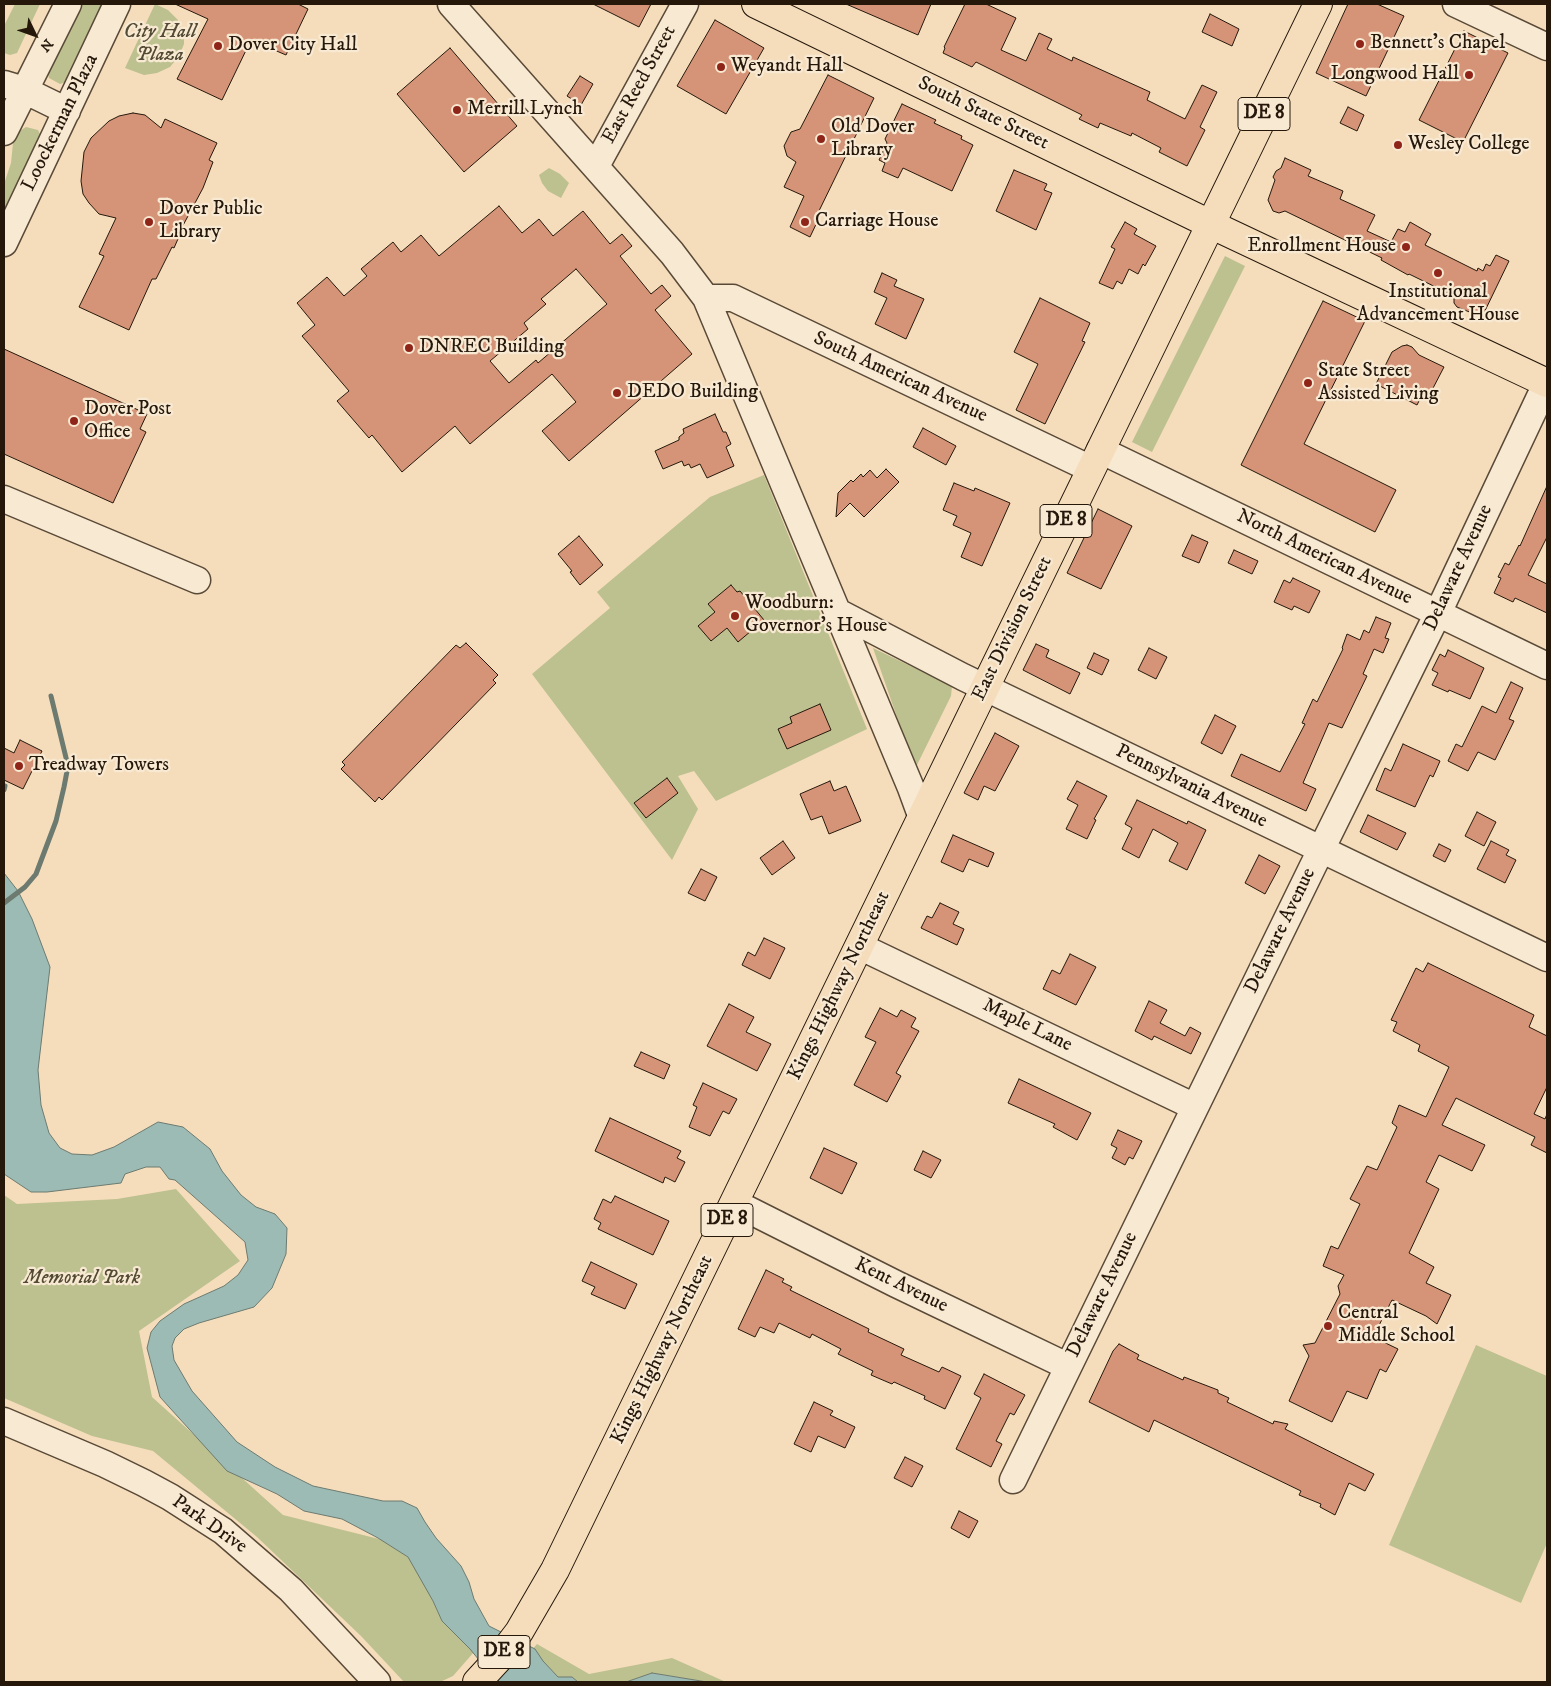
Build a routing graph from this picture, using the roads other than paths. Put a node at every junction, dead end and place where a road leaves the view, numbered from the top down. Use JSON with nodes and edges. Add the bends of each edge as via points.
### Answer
{"nodes":[{"id":1,"x":68,"y":4,"type":"edge"},
{"id":2,"x":117,"y":4,"type":"edge"},
{"id":3,"x":451,"y":4,"type":"edge"},
{"id":4,"x":685,"y":4,"type":"edge"},
{"id":5,"x":756,"y":4,"type":"edge"},
{"id":6,"x":1318,"y":4,"type":"edge"},
{"id":7,"x":1456,"y":4,"type":"edge"},
{"id":8,"x":1547,"y":47,"type":"edge"},
{"id":9,"x":14,"y":87,"type":"edge"},
{"id":10,"x":67,"y":111,"type":"junction"},
{"id":11,"x":4,"y":132,"type":"edge"},
{"id":12,"x":596,"y":166,"type":"junction"},
{"id":13,"x":1210,"y":224,"type":"junction"},
{"id":14,"x":4,"y":243,"type":"edge"},
{"id":15,"x":706,"y":298,"type":"junction"},
{"id":16,"x":1547,"y":383,"type":"edge"},
{"id":17,"x":1096,"y":459,"type":"junction"},
{"id":18,"x":4,"y":499,"type":"edge"},
{"id":19,"x":197,"y":580,"type":"dead end"},
{"id":20,"x":838,"y":612,"type":"junction"},
{"id":21,"x":1438,"y":613,"type":"junction"},
{"id":22,"x":1547,"y":666,"type":"edge"},
{"id":23,"x":984,"y":687,"type":"junction"},
{"id":24,"x":922,"y":818,"type":"junction"},
{"id":25,"x":1320,"y":850,"type":"junction"},
{"id":26,"x":859,"y":946,"type":"junction"},
{"id":27,"x":1547,"y":958,"type":"edge"},
{"id":28,"x":1195,"y":1107,"type":"junction"},
{"id":29,"x":735,"y":1203,"type":"junction"},
{"id":30,"x":1067,"y":1366,"type":"junction"},
{"id":31,"x":4,"y":1420,"type":"edge"},
{"id":32,"x":1013,"y":1480,"type":"dead end"},
{"id":33,"x":377,"y":1682,"type":"edge"},
{"id":34,"x":478,"y":1682,"type":"edge"}],
"edges":[{"from":1,"to":9,"type":"street"},
{"from":2,"to":10,"type":"street","name":"Loockerman Plaza"},
{"from":3,"to":12,"type":"street"},
{"from":4,"to":12,"type":"street","name":"East Reed Street"},
{"from":5,"to":13,"type":"main road","name":"South State Street"},
{"from":6,"to":13,"type":"main road","number":"DE 8"},
{"from":7,"to":8,"type":"street"},
{"from":9,"to":10,"type":"street"},
{"from":9,"to":11,"type":"street"},
{"from":10,"to":14,"type":"street","name":"Loockerman Plaza"},
{"from":12,"to":15,"type":"street","via":[[672,253]]},
{"from":13,"to":16,"type":"main road","name":"South State Street"},
{"from":13,"to":17,"type":"main road","name":"East Division Street","number":"DE 8"},
{"from":15,"to":17,"type":"street","name":"South American Avenue","via":[[733,298]]},
{"from":15,"to":20,"type":"street"},
{"from":16,"to":21,"type":"street","name":"Delaware Avenue"},
{"from":17,"to":21,"type":"street","name":"North American Avenue"},
{"from":17,"to":23,"type":"main road","name":"East Division Street","number":"DE 8"},
{"from":18,"to":19,"type":"street"},
{"from":20,"to":23,"type":"street","name":"Pennsylvania Avenue"},
{"from":20,"to":24,"type":"street"},
{"from":21,"to":22,"type":"street","name":"North American Avenue"},
{"from":21,"to":25,"type":"street","name":"Delaware Avenue"},
{"from":23,"to":24,"type":"main road","name":"East Division Street","number":"DE 8"},
{"from":23,"to":25,"type":"street","name":"Pennsylvania Avenue"},
{"from":24,"to":26,"type":"main road","name":"Kings Highway Northeast","number":"DE 8"},
{"from":25,"to":27,"type":"street","name":"Pennsylvania Avenue"},
{"from":25,"to":28,"type":"street","name":"Delaware Avenue"},
{"from":26,"to":28,"type":"street","name":"Maple Lane"},
{"from":26,"to":29,"type":"main road","name":"Kings Highway Northeast","number":"DE 8"},
{"from":28,"to":30,"type":"street","name":"Delaware Avenue"},
{"from":29,"to":30,"type":"street","name":"Kent Avenue"},
{"from":29,"to":34,"type":"main road","name":"Kings Highway Northeast","number":"DE 8","via":[[555,1570],[527,1620],[505,1652]]},
{"from":30,"to":32,"type":"street","name":"Delaware Avenue"},
{"from":31,"to":33,"type":"street","name":"Park Drive","via":[[144,1483],[223,1531],[291,1590]]}]}
